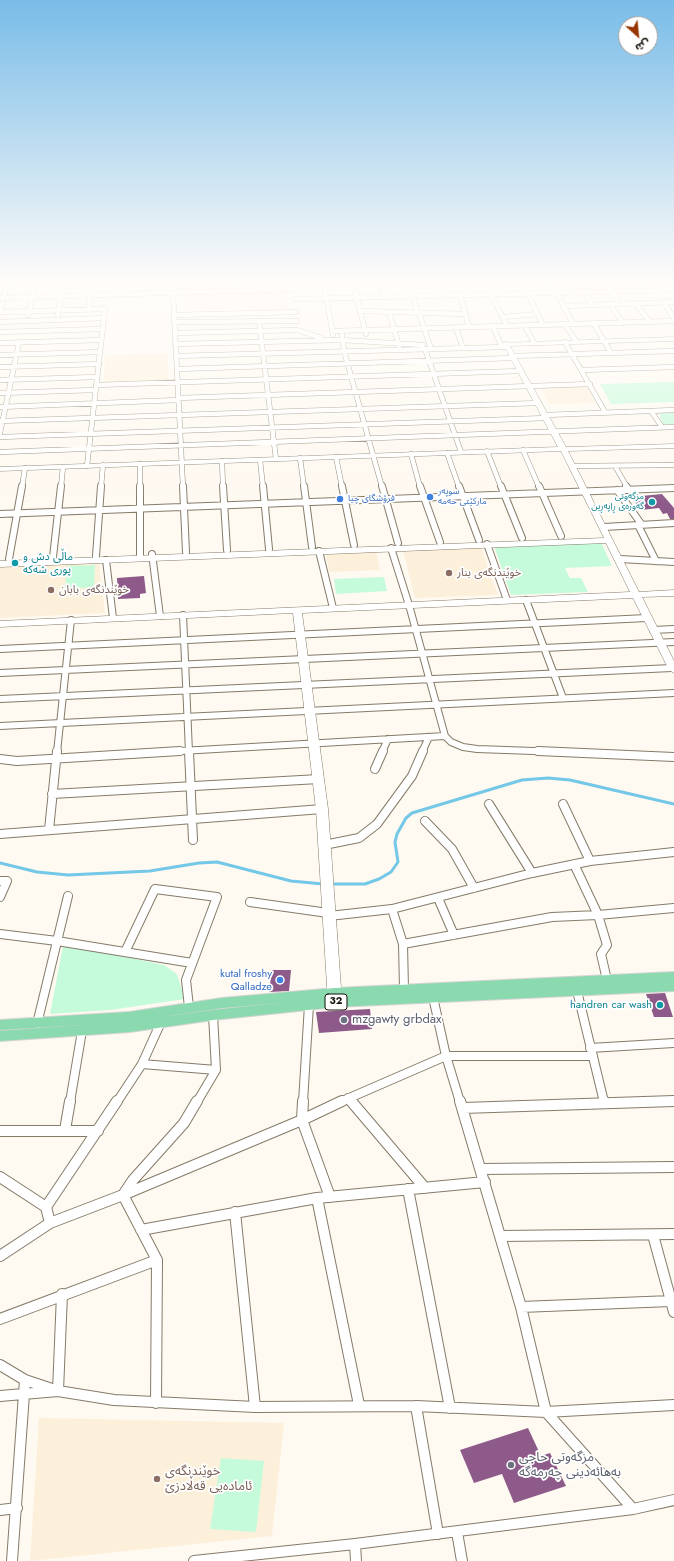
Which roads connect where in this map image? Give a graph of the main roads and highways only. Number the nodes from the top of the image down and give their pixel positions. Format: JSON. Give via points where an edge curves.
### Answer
{"nodes":[{"id":1,"x":674,"y":977,"type":"edge"},
{"id":2,"x":674,"y":986,"type":"edge"},
{"id":3,"x":335,"y":998,"type":"junction"},
{"id":4,"x":0,"y":1025,"type":"edge"},
{"id":5,"x":0,"y":1036,"type":"edge"}],
"edges":[{"from":1,"to":3,"type":"main road","number":"32","via":[[404,989]]},
{"from":2,"to":3,"type":"main road","number":"32","via":[[433,997]]},
{"from":3,"to":4,"type":"main road","number":"32","via":[[222,1003],[129,1017]]},
{"from":3,"to":5,"type":"main road","number":"32","via":[[310,1005],[82,1031]]}]}
